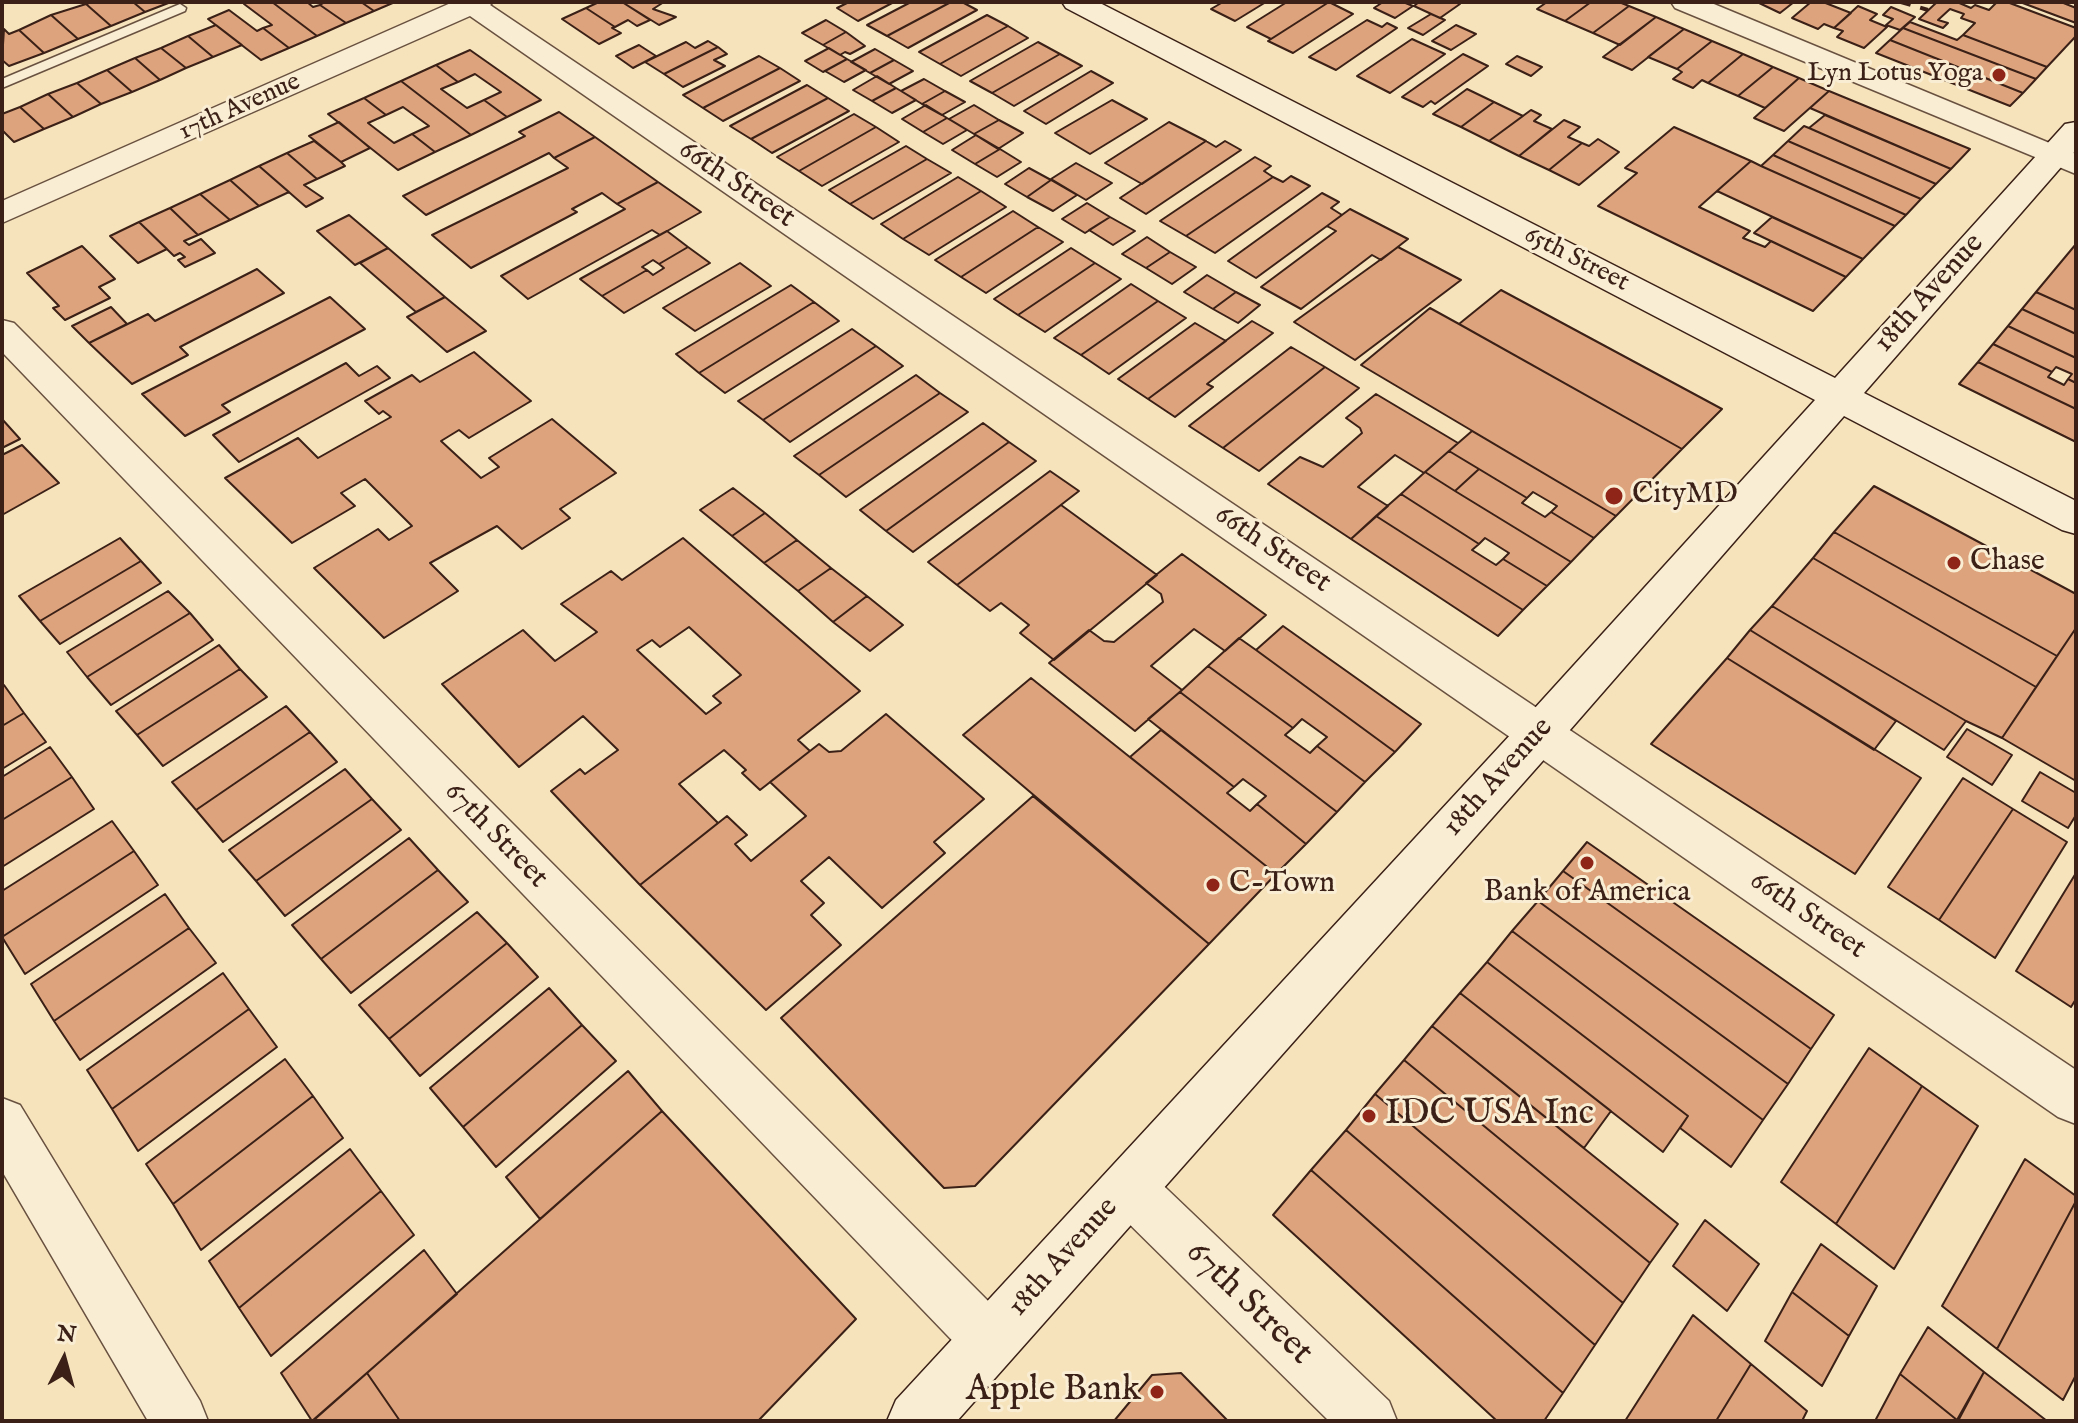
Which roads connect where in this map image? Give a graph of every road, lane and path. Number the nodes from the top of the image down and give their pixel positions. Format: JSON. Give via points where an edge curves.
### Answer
{"nodes":[{"id":1,"x":1076,"y":2,"type":"edge"},
{"id":2,"x":1685,"y":2,"type":"edge"},
{"id":3,"x":473,"y":3,"type":"edge"},
{"id":4,"x":180,"y":8,"type":"dead end"},
{"id":5,"x":2,"y":84,"type":"edge"},
{"id":6,"x":2069,"y":151,"type":"edge"},
{"id":7,"x":2,"y":213,"type":"edge"},
{"id":8,"x":2,"y":331,"type":"edge"},
{"id":9,"x":1839,"y":396,"type":"junction"},
{"id":10,"x":2076,"y":519,"type":"edge"},
{"id":11,"x":1540,"y":733,"type":"junction"},
{"id":12,"x":2076,"y":1099,"type":"edge"},
{"id":13,"x":2,"y":1123,"type":"edge"},
{"id":14,"x":1128,"y":1187,"type":"junction"},
{"id":15,"x":989,"y":1340,"type":"junction"},
{"id":16,"x":180,"y":1421,"type":"edge"},
{"id":17,"x":917,"y":1421,"type":"edge"},
{"id":18,"x":1369,"y":1421,"type":"edge"}],
"edges":[{"from":1,"to":9,"type":"street","name":"65th Street"},
{"from":2,"to":6,"type":"street"},
{"from":3,"to":7,"type":"street","name":"17th Avenue"},
{"from":3,"to":11,"type":"street","name":"66th Street"},
{"from":4,"to":5,"type":"lane"},
{"from":6,"to":9,"type":"street","name":"18th Avenue"},
{"from":8,"to":15,"type":"street","name":"67th Street"},
{"from":9,"to":10,"type":"street","name":"65th Street"},
{"from":9,"to":11,"type":"street","name":"18th Avenue"},
{"from":11,"to":12,"type":"street","name":"66th Street"},
{"from":11,"to":14,"type":"street","name":"18th Avenue"},
{"from":13,"to":16,"type":"street"},
{"from":14,"to":15,"type":"street","name":"18th Avenue"},
{"from":14,"to":18,"type":"street","name":"67th Street"},
{"from":15,"to":17,"type":"street","name":"18th Avenue"}]}
